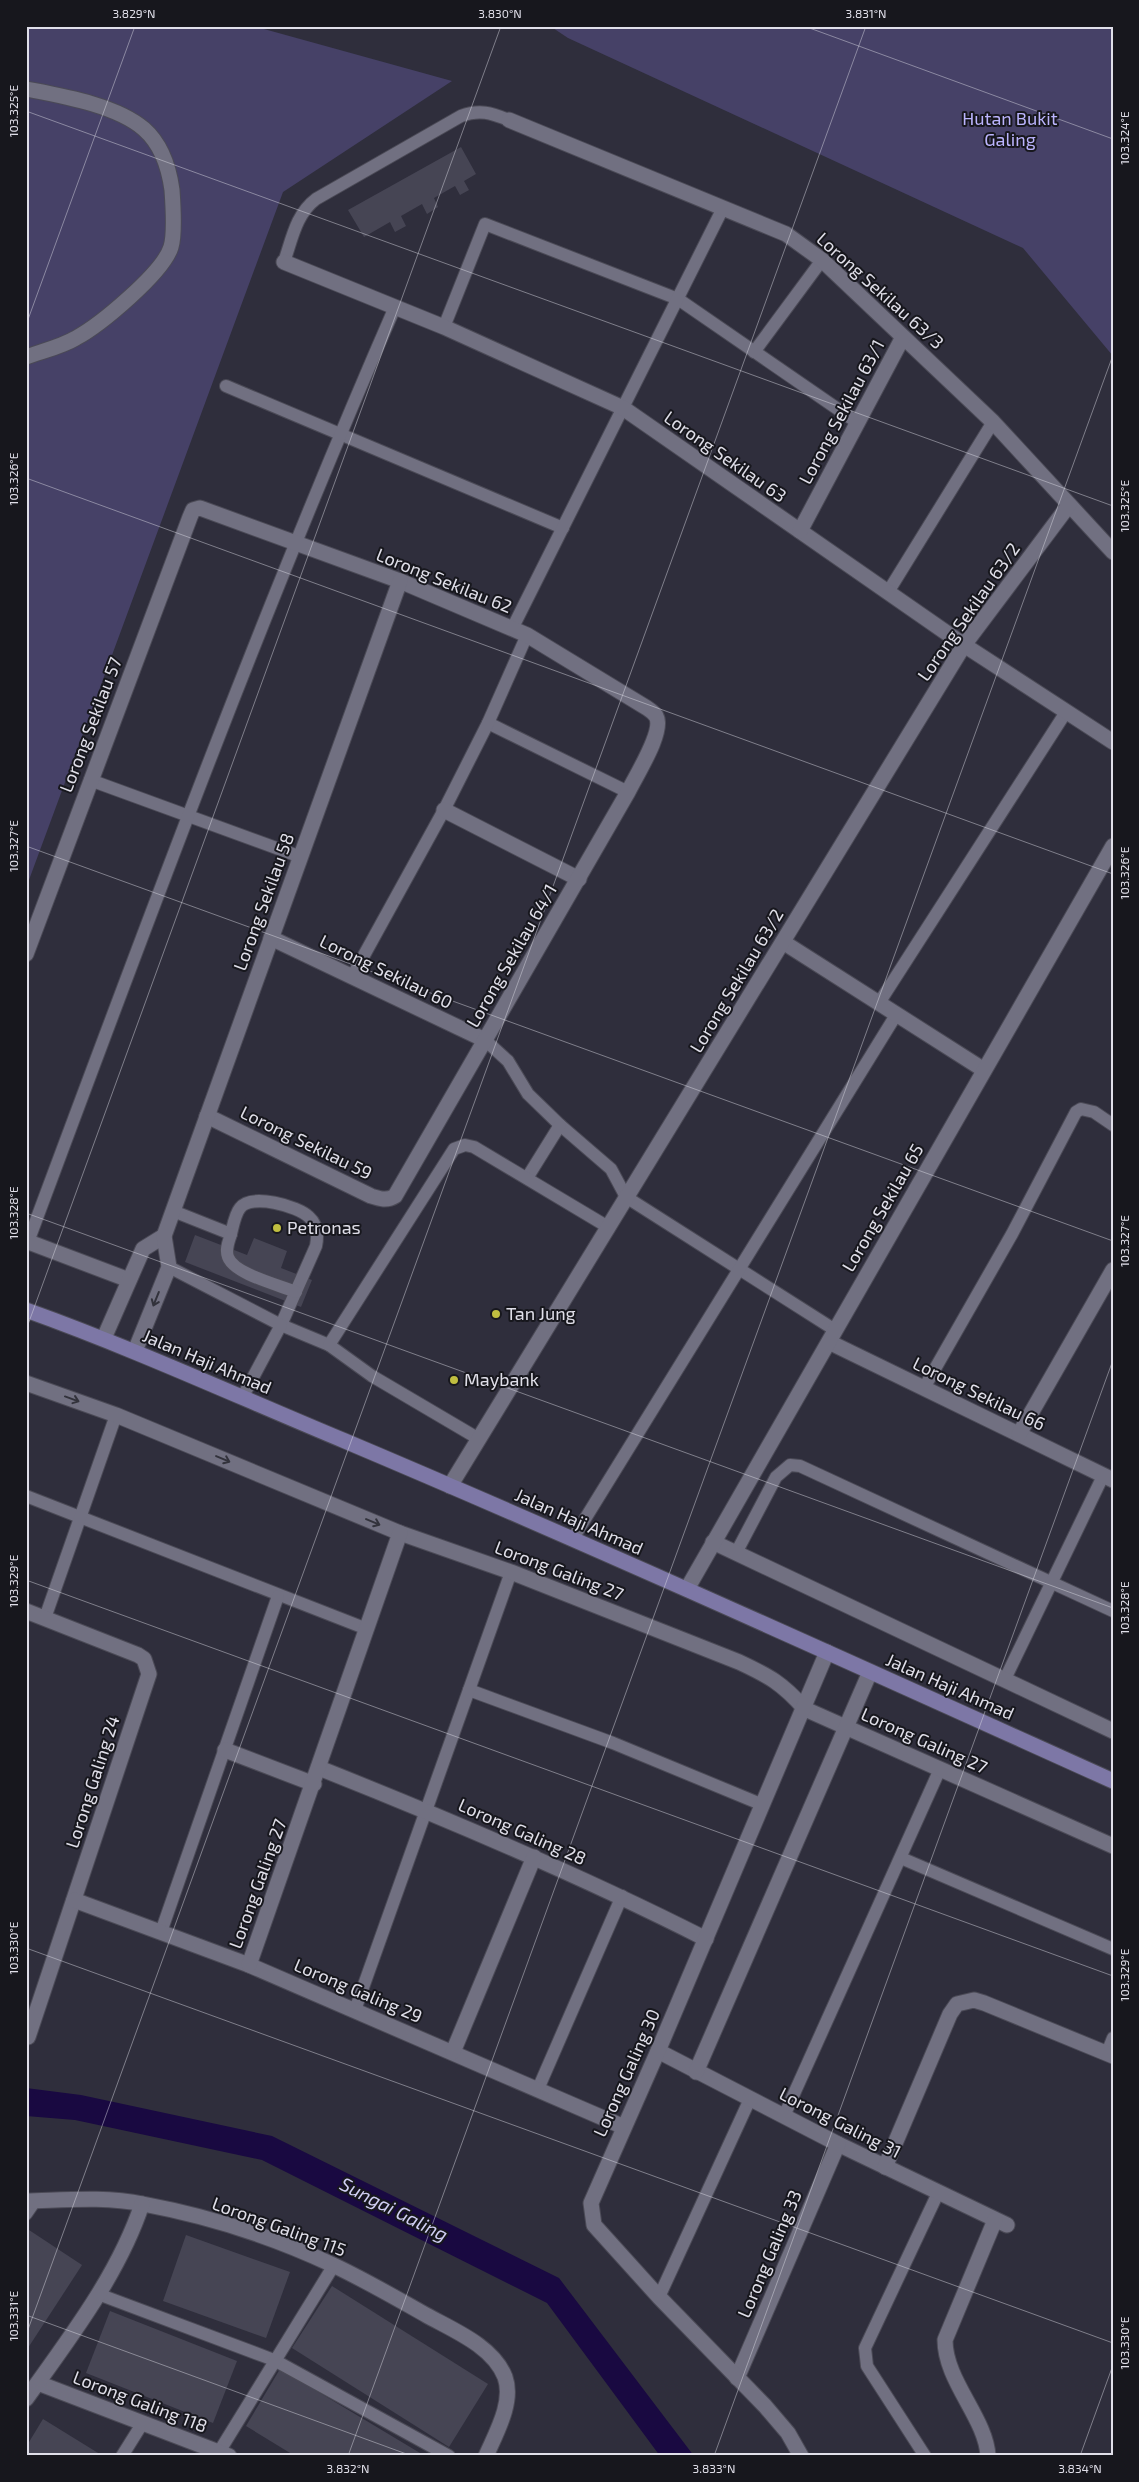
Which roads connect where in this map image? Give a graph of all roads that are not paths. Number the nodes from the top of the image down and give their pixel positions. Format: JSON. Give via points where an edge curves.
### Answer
{"nodes":[{"id":1,"x":26,"y":89,"type":"edge"},
{"id":2,"x":508,"y":120,"type":"joint"},
{"id":3,"x":723,"y":208,"type":"junction"},
{"id":4,"x":822,"y":260,"type":"junction"},
{"id":5,"x":284,"y":262,"type":"joint"},
{"id":6,"x":678,"y":299,"type":"junction"},
{"id":7,"x":396,"y":307,"type":"junction"},
{"id":8,"x":444,"y":327,"type":"junction"},
{"id":9,"x":904,"y":337,"type":"junction"},
{"id":10,"x":754,"y":352,"type":"junction"},
{"id":11,"x":26,"y":357,"type":"edge"},
{"id":12,"x":226,"y":386,"type":"dead end"},
{"id":13,"x":623,"y":408,"type":"junction"},
{"id":14,"x":993,"y":422,"type":"junction"},
{"id":15,"x":858,"y":423,"type":"junction"},
{"id":16,"x":340,"y":433,"type":"junction"},
{"id":17,"x":1069,"y":505,"type":"junction"},
{"id":18,"x":194,"y":510,"type":"joint"},
{"id":19,"x":563,"y":528,"type":"junction"},
{"id":20,"x":800,"y":531,"type":"junction"},
{"id":21,"x":295,"y":541,"type":"junction"},
{"id":22,"x":1113,"y":552,"type":"edge"},
{"id":23,"x":400,"y":581,"type":"junction"},
{"id":24,"x":888,"y":592,"type":"junction"},
{"id":25,"x":512,"y":629,"type":"junction"},
{"id":26,"x":527,"y":635,"type":"junction"},
{"id":27,"x":964,"y":645,"type":"junction"},
{"id":28,"x":1066,"y":712,"type":"junction"},
{"id":29,"x":488,"y":724,"type":"junction"},
{"id":30,"x":657,"y":727,"type":"joint"},
{"id":31,"x":1113,"y":742,"type":"edge"},
{"id":32,"x":90,"y":780,"type":"junction"},
{"id":33,"x":628,"y":792,"type":"junction"},
{"id":34,"x":444,"y":810,"type":"junction"},
{"id":35,"x":187,"y":816,"type":"junction"},
{"id":36,"x":1112,"y":850,"type":"edge"},
{"id":37,"x":301,"y":857,"type":"junction"},
{"id":38,"x":579,"y":879,"type":"junction"},
{"id":39,"x":271,"y":938,"type":"junction"},
{"id":40,"x":783,"y":942,"type":"junction"},
{"id":41,"x":26,"y":954,"type":"edge"},
{"id":42,"x":352,"y":977,"type":"junction"},
{"id":43,"x":879,"y":1003,"type":"junction"},
{"id":44,"x":896,"y":1014,"type":"junction"},
{"id":45,"x":485,"y":1040,"type":"junction"},
{"id":46,"x":984,"y":1070,"type":"junction"},
{"id":47,"x":207,"y":1116,"type":"junction"},
{"id":48,"x":1113,"y":1125,"type":"edge"},
{"id":49,"x":560,"y":1126,"type":"junction"},
{"id":50,"x":527,"y":1178,"type":"junction"},
{"id":51,"x":626,"y":1197,"type":"junction"},
{"id":52,"x":390,"y":1199,"type":"joint"},
{"id":53,"x":173,"y":1211,"type":"junction"},
{"id":54,"x":608,"y":1227,"type":"junction"},
{"id":55,"x":230,"y":1234,"type":"junction"},
{"id":56,"x":164,"y":1236,"type":"junction"},
{"id":57,"x":27,"y":1242,"type":"edge"},
{"id":58,"x":168,"y":1267,"type":"junction"},
{"id":59,"x":740,"y":1270,"type":"junction"},
{"id":60,"x":1113,"y":1270,"type":"edge"},
{"id":61,"x":129,"y":1280,"type":"junction"},
{"id":62,"x":296,"y":1292,"type":"junction"},
{"id":63,"x":26,"y":1310,"type":"edge"},
{"id":64,"x":281,"y":1325,"type":"junction"},
{"id":65,"x":832,"y":1336,"type":"junction"},
{"id":66,"x":104,"y":1338,"type":"junction"},
{"id":67,"x":330,"y":1345,"type":"junction"},
{"id":68,"x":135,"y":1351,"type":"junction"},
{"id":69,"x":26,"y":1383,"type":"edge"},
{"id":70,"x":924,"y":1388,"type":"junction"},
{"id":71,"x":242,"y":1398,"type":"junction"},
{"id":72,"x":116,"y":1415,"type":"junction"},
{"id":73,"x":1019,"y":1434,"type":"junction"},
{"id":74,"x":479,"y":1439,"type":"junction"},
{"id":75,"x":1108,"y":1478,"type":"edge"},
{"id":76,"x":450,"y":1486,"type":"junction"},
{"id":77,"x":26,"y":1496,"type":"edge"},
{"id":78,"x":82,"y":1517,"type":"junction"},
{"id":79,"x":400,"y":1533,"type":"junction"},
{"id":80,"x":572,"y":1540,"type":"junction"},
{"id":81,"x":713,"y":1542,"type":"junction"},
{"id":82,"x":736,"y":1553,"type":"junction"},
{"id":83,"x":511,"y":1572,"type":"junction"},
{"id":84,"x":1052,"y":1581,"type":"junction"},
{"id":85,"x":686,"y":1589,"type":"junction"},
{"id":86,"x":278,"y":1596,"type":"junction"},
{"id":87,"x":26,"y":1611,"type":"edge"},
{"id":88,"x":1113,"y":1611,"type":"edge"},
{"id":89,"x":45,"y":1618,"type":"junction"},
{"id":90,"x":367,"y":1630,"type":"junction"},
{"id":91,"x":827,"y":1652,"type":"junction"},
{"id":92,"x":870,"y":1672,"type":"junction"},
{"id":93,"x":1005,"y":1679,"type":"junction"},
{"id":94,"x":469,"y":1690,"type":"junction"},
{"id":95,"x":805,"y":1709,"type":"junction"},
{"id":96,"x":846,"y":1726,"type":"junction"},
{"id":97,"x":1113,"y":1730,"type":"edge"},
{"id":98,"x":225,"y":1750,"type":"junction"},
{"id":99,"x":319,"y":1768,"type":"junction"},
{"id":100,"x":940,"y":1770,"type":"junction"},
{"id":101,"x":1113,"y":1781,"type":"edge"},
{"id":102,"x":314,"y":1784,"type":"junction"},
{"id":103,"x":764,"y":1805,"type":"junction"},
{"id":104,"x":426,"y":1810,"type":"junction"},
{"id":105,"x":1113,"y":1846,"type":"edge"},
{"id":106,"x":534,"y":1857,"type":"junction"},
{"id":107,"x":901,"y":1858,"type":"junction"},
{"id":108,"x":622,"y":1896,"type":"junction"},
{"id":109,"x":74,"y":1900,"type":"junction"},
{"id":110,"x":161,"y":1932,"type":"junction"},
{"id":111,"x":706,"y":1939,"type":"junction"},
{"id":112,"x":1113,"y":1949,"type":"edge"},
{"id":113,"x":249,"y":1965,"type":"junction"},
{"id":114,"x":356,"y":2010,"type":"junction"},
{"id":115,"x":28,"y":2037,"type":"dead end"},
{"id":116,"x":1113,"y":2038,"type":"edge"},
{"id":117,"x":453,"y":2052,"type":"junction"},
{"id":118,"x":658,"y":2052,"type":"junction"},
{"id":119,"x":1110,"y":2054,"type":"edge"},
{"id":120,"x":696,"y":2072,"type":"junction"},
{"id":121,"x":538,"y":2089,"type":"junction"},
{"id":122,"x":750,"y":2099,"type":"junction"},
{"id":123,"x":784,"y":2116,"type":"junction"},
{"id":124,"x":624,"y":2127,"type":"junction"},
{"id":125,"x":838,"y":2144,"type":"junction"},
{"id":126,"x":885,"y":2167,"type":"junction"},
{"id":127,"x":938,"y":2193,"type":"junction"},
{"id":128,"x":31,"y":2201,"type":"edge"},
{"id":129,"x":142,"y":2204,"type":"junction"},
{"id":130,"x":26,"y":2214,"type":"edge"},
{"id":131,"x":334,"y":2265,"type":"junction"},
{"id":132,"x":98,"y":2294,"type":"junction"},
{"id":133,"x":659,"y":2297,"type":"junction"},
{"id":134,"x":274,"y":2360,"type":"junction"},
{"id":135,"x":737,"y":2378,"type":"junction"},
{"id":136,"x":38,"y":2383,"type":"junction"},
{"id":137,"x":26,"y":2398,"type":"edge"},
{"id":138,"x":142,"y":2424,"type":"junction"},
{"id":139,"x":221,"y":2454,"type":"edge"},
{"id":140,"x":122,"y":2456,"type":"edge"},
{"id":141,"x":449,"y":2456,"type":"edge"},
{"id":142,"x":486,"y":2456,"type":"edge"},
{"id":143,"x":801,"y":2456,"type":"edge"},
{"id":144,"x":925,"y":2456,"type":"edge"},
{"id":145,"x":988,"y":2456,"type":"edge"}],
"edges":[{"from":1,"to":11,"type":"street","via":[[70,98],[132,120],[145,130],[162,155],[170,176],[173,198],[171,247],[159,266],[92,328],[75,339]]},
{"from":2,"to":3,"type":"street","name":"Lorong Sekilau 63/3"},
{"from":2,"to":5,"type":"lane","via":[[487,111],[461,116],[316,199],[300,215]]},
{"from":3,"to":4,"type":"street","name":"Lorong Sekilau 63/3","via":[[786,234]]},
{"from":3,"to":6,"type":"lane"},
{"from":4,"to":9,"type":"street","name":"Lorong Sekilau 63/3"},
{"from":4,"to":10,"type":"lane"},
{"from":5,"to":7,"type":"street","name":"Lorong Sekilau 63"},
{"from":6,"to":8,"type":"lane","via":[[485,224]]},
{"from":6,"to":10,"type":"lane"},
{"from":6,"to":13,"type":"lane"},
{"from":7,"to":8,"type":"street","name":"Lorong Sekilau 63"},
{"from":7,"to":16,"type":"lane"},
{"from":8,"to":13,"type":"street","name":"Lorong Sekilau 63"},
{"from":9,"to":14,"type":"street","name":"Lorong Sekilau 63/3"},
{"from":9,"to":15,"type":"street","name":"Lorong Sekilau 63/1"},
{"from":10,"to":15,"type":"lane"},
{"from":12,"to":16,"type":"lane"},
{"from":13,"to":19,"type":"lane"},
{"from":13,"to":20,"type":"street","name":"Lorong Sekilau 63"},
{"from":14,"to":17,"type":"street","name":"Lorong Sekilau 63/3"},
{"from":14,"to":24,"type":"lane"},
{"from":15,"to":20,"type":"street","name":"Lorong Sekilau 63/1"},
{"from":16,"to":19,"type":"lane"},
{"from":16,"to":21,"type":"lane"},
{"from":17,"to":22,"type":"street","name":"Lorong Sekilau 63/3"},
{"from":17,"to":27,"type":"street","name":"Lorong Sekilau 63/2"},
{"from":18,"to":21,"type":"street","name":"Lorong Sekilau 62","via":[[209,510]]},
{"from":18,"to":32,"type":"street","name":"Lorong Sekilau 57"},
{"from":19,"to":25,"type":"lane"},
{"from":20,"to":24,"type":"street","name":"Lorong Sekilau 63"},
{"from":21,"to":23,"type":"street","name":"Lorong Sekilau 62"},
{"from":21,"to":35,"type":"lane"},
{"from":23,"to":25,"type":"street","name":"Lorong Sekilau 62"},
{"from":23,"to":37,"type":"street","name":"Lorong Sekilau 58"},
{"from":24,"to":27,"type":"street","name":"Lorong Sekilau 63"},
{"from":25,"to":26,"type":"street","name":"Lorong Sekilau 62"},
{"from":26,"to":29,"type":"lane"},
{"from":26,"to":30,"type":"street","name":"Lorong Sekilau 62","via":[[647,708],[656,717]]},
{"from":27,"to":28,"type":"street","name":"Lorong Sekilau 63"},
{"from":27,"to":40,"type":"street","name":"Lorong Sekilau 63/2"},
{"from":28,"to":31,"type":"street","name":"Lorong Sekilau 63"},
{"from":28,"to":43,"type":"lane"},
{"from":29,"to":33,"type":"lane"},
{"from":29,"to":34,"type":"lane"},
{"from":30,"to":33,"type":"street","name":"Lorong Sekilau 64/1","via":[[654,740]]},
{"from":32,"to":35,"type":"lane"},
{"from":32,"to":41,"type":"street","name":"Lorong Sekilau 57"},
{"from":33,"to":38,"type":"street","name":"Lorong Sekilau 64/1"},
{"from":34,"to":38,"type":"street"},
{"from":34,"to":42,"type":"lane"},
{"from":35,"to":37,"type":"lane"},
{"from":35,"to":57,"type":"lane"},
{"from":36,"to":46,"type":"street","name":"Lorong Sekilau 65"},
{"from":37,"to":39,"type":"street","name":"Lorong Sekilau 58"},
{"from":38,"to":45,"type":"street","name":"Lorong Sekilau 64/1"},
{"from":39,"to":42,"type":"street","name":"Lorong Sekilau 60"},
{"from":39,"to":47,"type":"street","name":"Lorong Sekilau 58"},
{"from":40,"to":43,"type":"street"},
{"from":40,"to":51,"type":"street","name":"Lorong Sekilau 63/2"},
{"from":42,"to":45,"type":"street","name":"Lorong Sekilau 60"},
{"from":43,"to":44,"type":"street"},
{"from":44,"to":46,"type":"street"},
{"from":44,"to":59,"type":"lane"},
{"from":45,"to":49,"type":"lane","via":[[508,1061],[528,1094]]},
{"from":45,"to":52,"type":"street","name":"Lorong Sekilau 64/1","via":[[395,1196]]},
{"from":46,"to":65,"type":"street","name":"Lorong Sekilau 65"},
{"from":47,"to":52,"type":"street","name":"Lorong Sekilau 59","via":[[371,1196]]},
{"from":47,"to":53,"type":"street","name":"Lorong Sekilau 58"},
{"from":48,"to":70,"type":"lane","via":[[1087,1109],[1076,1112],[1012,1234]]},
{"from":49,"to":50,"type":"lane"},
{"from":49,"to":51,"type":"lane","via":[[611,1169]]},
{"from":50,"to":54,"type":"lane"},
{"from":50,"to":67,"type":"lane","via":[[474,1147],[465,1145],[454,1149]]},
{"from":51,"to":54,"type":"street","name":"Lorong Sekilau 63/2"},
{"from":51,"to":59,"type":"lane"},
{"from":53,"to":55,"type":"lane"},
{"from":53,"to":56,"type":"street","name":"Lorong Sekilau 58"},
{"from":54,"to":74,"type":"street","name":"Lorong Sekilau 63/2"},
{"from":55,"to":62,"type":"lane","via":[[226,1250],[236,1267]]},
{"from":55,"to":62,"type":"lane","via":[[240,1208],[248,1202],[262,1200],[309,1217],[318,1232],[316,1246]]},
{"from":56,"to":58,"type":"street","name":"Lorong Sekilau 58"},
{"from":56,"to":61,"type":"street","via":[[143,1249]]},
{"from":57,"to":61,"type":"street"},
{"from":58,"to":64,"type":"lane"},
{"from":58,"to":68,"type":"street","name":"Lorong Sekilau 58","one_way":true},
{"from":59,"to":65,"type":"lane"},
{"from":59,"to":80,"type":"lane"},
{"from":60,"to":73,"type":"street"},
{"from":61,"to":66,"type":"street"},
{"from":62,"to":64,"type":"lane"},
{"from":63,"to":66,"type":"street","name":"Jalan Haji Ahmad"},
{"from":64,"to":67,"type":"lane"},
{"from":64,"to":71,"type":"lane"},
{"from":65,"to":70,"type":"street","name":"Lorong Sekilau 66"},
{"from":65,"to":81,"type":"street","name":"Lorong Sekilau 65"},
{"from":66,"to":68,"type":"street","name":"Jalan Haji Ahmad"},
{"from":67,"to":74,"type":"lane","via":[[372,1376]]},
{"from":68,"to":71,"type":"street","name":"Jalan Haji Ahmad"},
{"from":69,"to":72,"type":"street","one_way":true},
{"from":70,"to":73,"type":"street","name":"Lorong Sekilau 66"},
{"from":71,"to":76,"type":"street","name":"Jalan Haji Ahmad"},
{"from":72,"to":78,"type":"lane"},
{"from":72,"to":79,"type":"street","one_way":true},
{"from":73,"to":75,"type":"street","name":"Lorong Sekilau 66"},
{"from":74,"to":76,"type":"street","name":"Lorong Sekilau 63/2"},
{"from":75,"to":84,"type":"lane"},
{"from":76,"to":80,"type":"street","name":"Jalan Haji Ahmad"},
{"from":77,"to":78,"type":"lane"},
{"from":78,"to":86,"type":"lane"},
{"from":78,"to":89,"type":"lane"},
{"from":79,"to":83,"type":"street","name":"Lorong Galing 27"},
{"from":79,"to":90,"type":"street","name":"Lorong Galing 27"},
{"from":80,"to":85,"type":"street","name":"Jalan Haji Ahmad"},
{"from":81,"to":82,"type":"street"},
{"from":81,"to":85,"type":"street","name":"Lorong Sekilau 65"},
{"from":82,"to":84,"type":"lane","via":[[776,1477],[790,1465],[800,1466]]},
{"from":82,"to":93,"type":"street"},
{"from":83,"to":94,"type":"lane"},
{"from":83,"to":95,"type":"street","name":"Lorong Galing 27","via":[[739,1662],[780,1683]]},
{"from":84,"to":88,"type":"lane"},
{"from":84,"to":93,"type":"lane"},
{"from":85,"to":91,"type":"street","name":"Jalan Haji Ahmad"},
{"from":86,"to":90,"type":"lane"},
{"from":86,"to":98,"type":"lane"},
{"from":87,"to":89,"type":"street","name":"Lorong Galing 24"},
{"from":89,"to":109,"type":"street","name":"Lorong Galing 24","via":[[144,1659],[149,1674]]},
{"from":90,"to":99,"type":"street","name":"Lorong Galing 27"},
{"from":91,"to":92,"type":"street","name":"Jalan Haji Ahmad"},
{"from":91,"to":95,"type":"street","name":"Lorong Galing 30"},
{"from":92,"to":96,"type":"street"},
{"from":92,"to":101,"type":"street","name":"Jalan Haji Ahmad"},
{"from":93,"to":97,"type":"street"},
{"from":94,"to":103,"type":"lane","via":[[613,1743]]},
{"from":94,"to":104,"type":"lane"},
{"from":95,"to":96,"type":"street","name":"Lorong Galing 27"},
{"from":95,"to":103,"type":"street","name":"Lorong Galing 30"},
{"from":96,"to":100,"type":"street","name":"Lorong Galing 27"},
{"from":96,"to":120,"type":"street"},
{"from":98,"to":102,"type":"street"},
{"from":98,"to":110,"type":"lane"},
{"from":99,"to":102,"type":"street","name":"Lorong Galing 27"},
{"from":99,"to":104,"type":"street","name":"Lorong Galing 28"},
{"from":100,"to":105,"type":"street","name":"Lorong Galing 27"},
{"from":100,"to":107,"type":"lane"},
{"from":102,"to":113,"type":"street","name":"Lorong Galing 27"},
{"from":103,"to":111,"type":"street","name":"Lorong Galing 30"},
{"from":104,"to":106,"type":"street","name":"Lorong Galing 28"},
{"from":104,"to":114,"type":"lane"},
{"from":106,"to":108,"type":"street","name":"Lorong Galing 28"},
{"from":106,"to":117,"type":"street"},
{"from":107,"to":112,"type":"lane"},
{"from":107,"to":123,"type":"lane"},
{"from":108,"to":111,"type":"street","name":"Lorong Galing 28"},
{"from":108,"to":121,"type":"lane"},
{"from":109,"to":110,"type":"street","name":"Lorong Galing 29"},
{"from":109,"to":115,"type":"street","name":"Lorong Galing 24"},
{"from":110,"to":113,"type":"street","name":"Lorong Galing 29"},
{"from":111,"to":118,"type":"street","name":"Lorong Galing 30"},
{"from":113,"to":114,"type":"street","name":"Lorong Galing 29"},
{"from":114,"to":117,"type":"street","name":"Lorong Galing 29"},
{"from":116,"to":119,"type":"lane"},
{"from":117,"to":121,"type":"street","name":"Lorong Galing 29"},
{"from":118,"to":120,"type":"street","name":"Lorong Galing 31"},
{"from":118,"to":124,"type":"street","name":"Lorong Galing 30"},
{"from":119,"to":126,"type":"street","via":[[984,2003],[974,2000],[957,2004]]},
{"from":120,"to":122,"type":"street","name":"Lorong Galing 31"},
{"from":121,"to":124,"type":"street","name":"Lorong Galing 29"},
{"from":122,"to":123,"type":"street","name":"Lorong Galing 31"},
{"from":122,"to":133,"type":"lane"},
{"from":123,"to":125,"type":"street","name":"Lorong Galing 31"},
{"from":124,"to":133,"type":"street","name":"Lorong Galing 30","via":[[597,2187],[591,2214],[594,2225]]},
{"from":125,"to":126,"type":"street","name":"Lorong Galing 31"},
{"from":125,"to":135,"type":"street","name":"Lorong Galing 33"},
{"from":126,"to":127,"type":"street","name":"Lorong Galing 31"},
{"from":127,"to":144,"type":"lane","via":[[865,2348],[864,2357]]},
{"from":127,"to":145,"type":"street","name":"Lorong Galing 31","via":[[1001,2222],[946,2340],[948,2360],[985,2440]]},
{"from":128,"to":129,"type":"street","name":"Lorong Galing 115","via":[[88,2199]]},
{"from":128,"to":130,"type":"lane"},
{"from":129,"to":131,"type":"street","name":"Lorong Galing 115","via":[[228,2226],[306,2252]]},
{"from":129,"to":132,"type":"street","via":[[133,2231]]},
{"from":131,"to":134,"type":"lane"},
{"from":131,"to":142,"type":"street","name":"Lorong Galing 115","via":[[469,2339],[495,2360],[508,2387],[506,2406]]},
{"from":132,"to":134,"type":"lane"},
{"from":132,"to":136,"type":"street"},
{"from":133,"to":135,"type":"street","name":"Lorong Galing 30"},
{"from":134,"to":139,"type":"lane"},
{"from":134,"to":141,"type":"lane"},
{"from":135,"to":143,"type":"street","name":"Lorong Galing 30","via":[[777,2419]]},
{"from":136,"to":137,"type":"street"},
{"from":136,"to":138,"type":"street","name":"Lorong Galing 118"},
{"from":138,"to":139,"type":"street","name":"Lorong Galing 118"},
{"from":138,"to":140,"type":"lane"}]}
